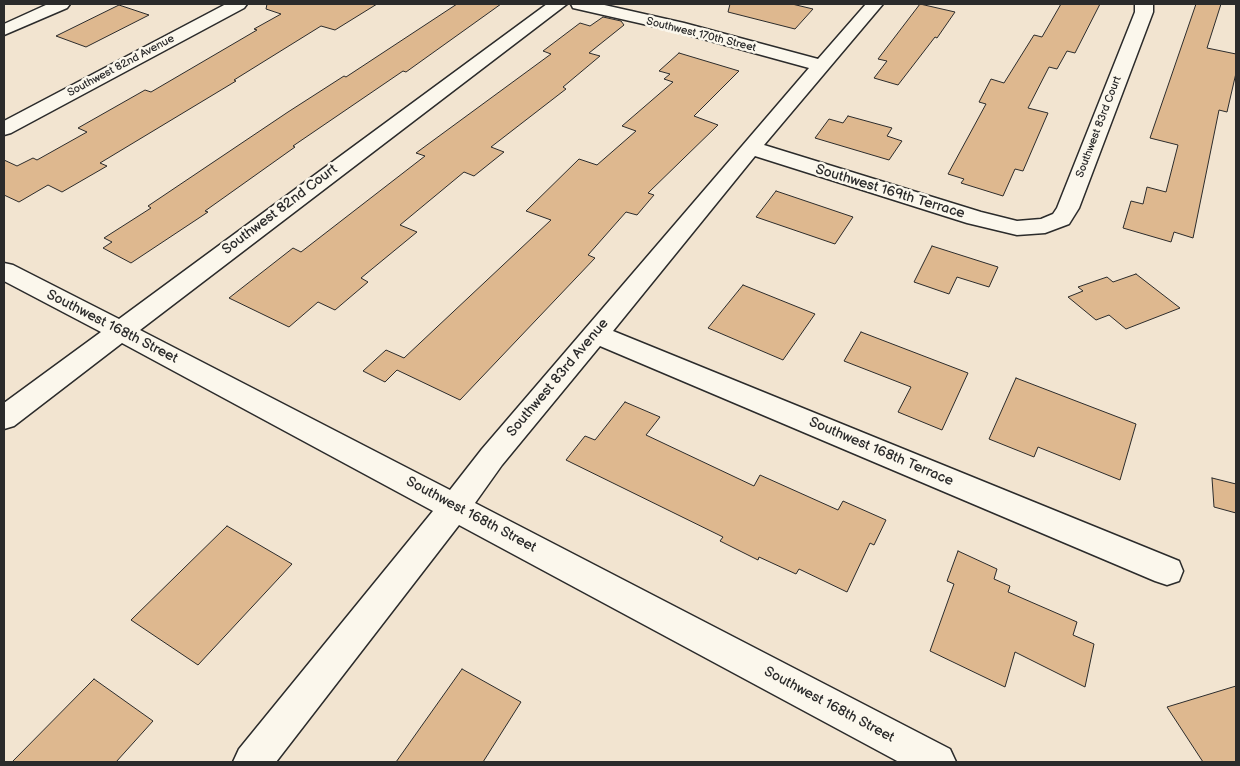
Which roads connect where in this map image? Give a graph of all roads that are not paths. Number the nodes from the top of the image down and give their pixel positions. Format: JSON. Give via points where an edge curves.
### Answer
{"nodes":[{"id":1,"x":61,"y":4,"type":"edge"},
{"id":2,"x":238,"y":4,"type":"edge"},
{"id":3,"x":558,"y":4,"type":"edge"},
{"id":4,"x":579,"y":4,"type":"edge"},
{"id":5,"x":876,"y":4,"type":"edge"},
{"id":6,"x":1144,"y":4,"type":"edge"},
{"id":7,"x":4,"y":30,"type":"edge"},
{"id":8,"x":822,"y":66,"type":"junction"},
{"id":9,"x":4,"y":129,"type":"edge"},
{"id":10,"x":750,"y":148,"type":"junction"},
{"id":11,"x":1030,"y":228,"type":"joint"},
{"id":12,"x":4,"y":271,"type":"edge"},
{"id":13,"x":120,"y":330,"type":"junction"},
{"id":14,"x":596,"y":334,"type":"junction"},
{"id":15,"x":4,"y":418,"type":"edge"},
{"id":16,"x":454,"y":506,"type":"junction"},
{"id":17,"x":1166,"y":571,"type":"dead end"},
{"id":18,"x":252,"y":762,"type":"edge"},
{"id":19,"x":937,"y":762,"type":"edge"}],
"edges":[{"from":1,"to":7,"type":"street"},
{"from":2,"to":9,"type":"street","name":"Southwest 82nd Avenue"},
{"from":3,"to":13,"type":"street","name":"Southwest 82nd Court"},
{"from":4,"to":8,"type":"street","name":"Southwest 170th Street"},
{"from":5,"to":8,"type":"street","name":"Southwest 83rd Avenue"},
{"from":6,"to":11,"type":"street","name":"Southwest 83rd Court","via":[[1144,12],[1068,208],[1055,223]]},
{"from":8,"to":10,"type":"street","name":"Southwest 83rd Avenue"},
{"from":10,"to":11,"type":"street","name":"Southwest 169th Terrace","via":[[975,218]]},
{"from":10,"to":14,"type":"street","name":"Southwest 83rd Avenue"},
{"from":12,"to":13,"type":"street","name":"Southwest 168th Street"},
{"from":13,"to":15,"type":"street","name":"Southwest 82nd Court"},
{"from":13,"to":16,"type":"street","name":"Southwest 168th Street"},
{"from":14,"to":16,"type":"street","name":"Southwest 83rd Avenue"},
{"from":14,"to":17,"type":"street","name":"Southwest 168th Terrace"},
{"from":16,"to":18,"type":"street","name":"Southwest 83rd Avenue"},
{"from":16,"to":19,"type":"street","name":"Southwest 168th Street"}]}
